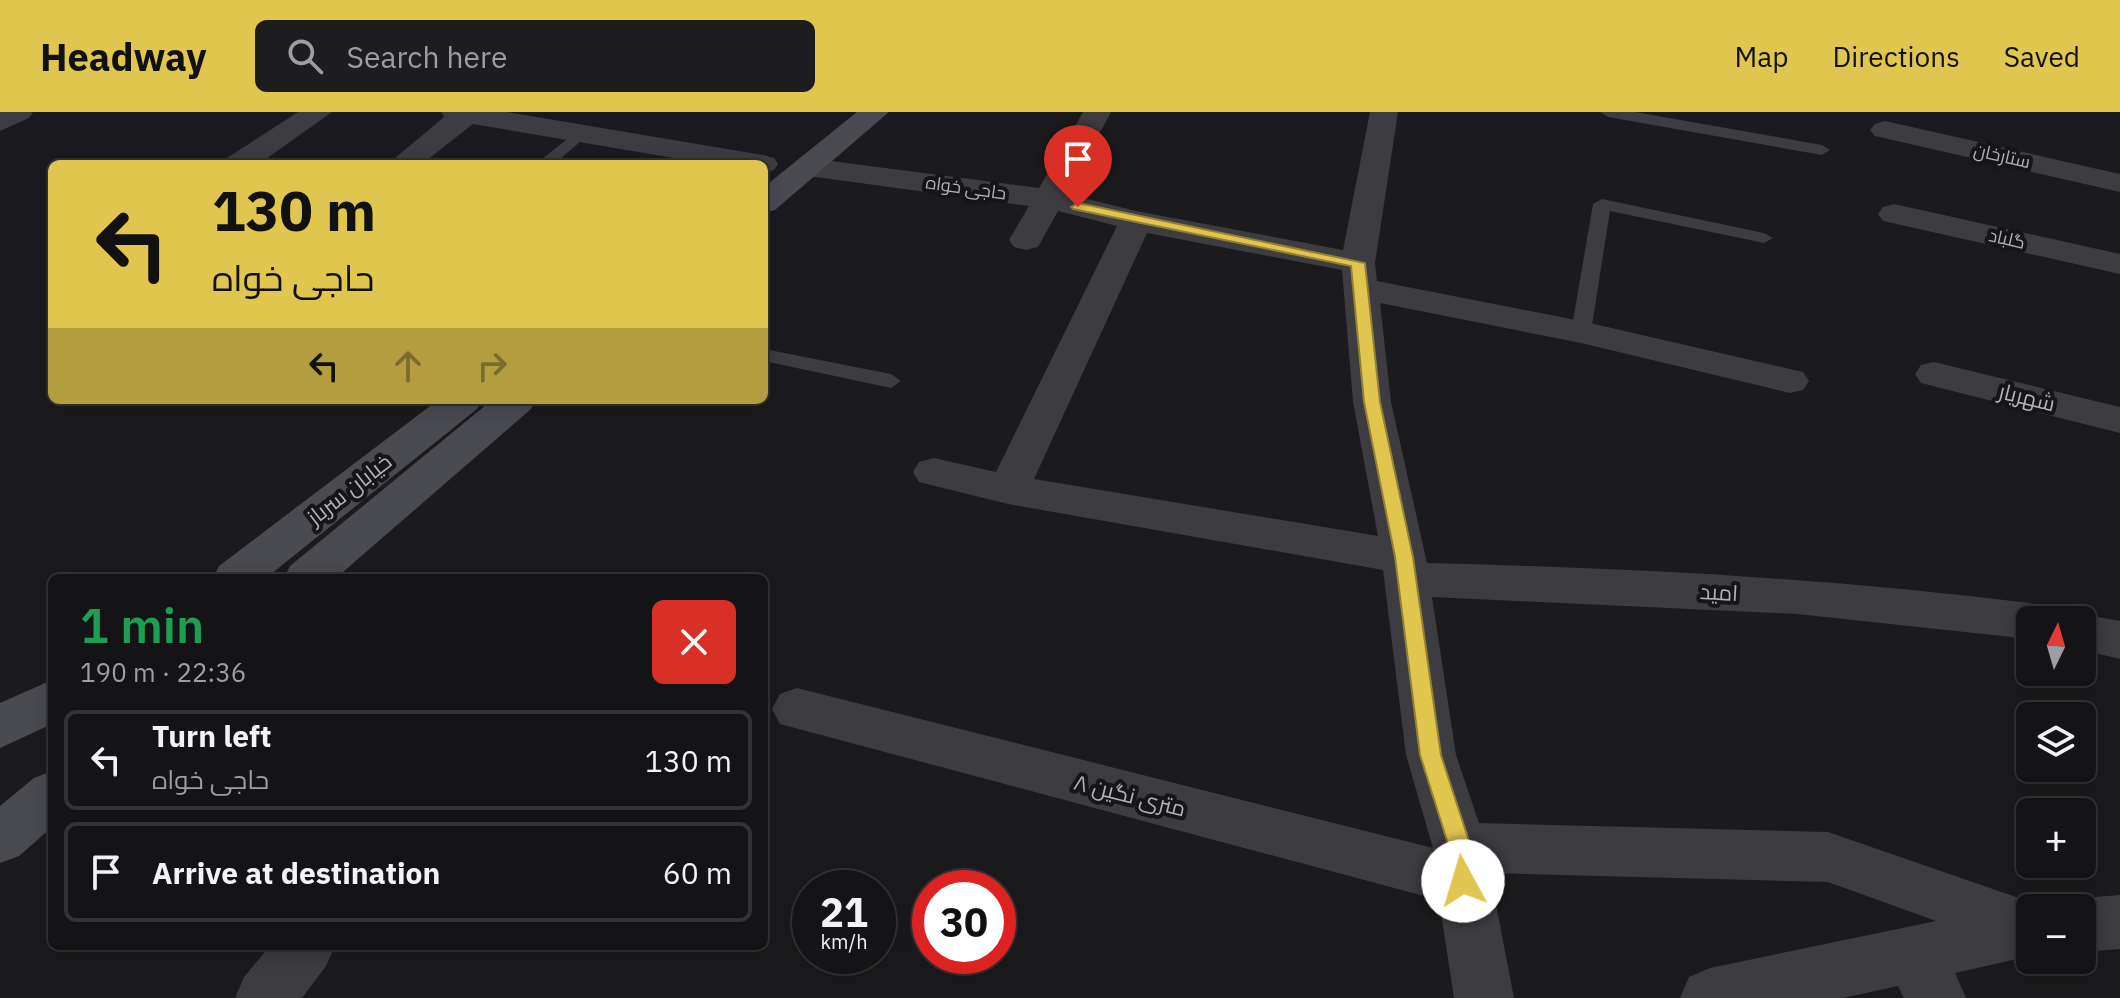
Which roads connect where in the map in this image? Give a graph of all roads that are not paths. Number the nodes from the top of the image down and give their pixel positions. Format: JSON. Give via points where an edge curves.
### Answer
{"nodes":[{"id":1,"x":19,"y":112,"type":"edge"},
{"id":2,"x":318,"y":112,"type":"edge"},
{"id":3,"x":875,"y":112,"type":"edge"},
{"id":4,"x":1097,"y":112,"type":"edge"},
{"id":5,"x":1384,"y":112,"type":"edge"},
{"id":6,"x":1608,"y":112,"type":"edge"},
{"id":7,"x":473,"y":114,"type":"edge"},
{"id":8,"x":0,"y":122,"type":"edge"},
{"id":9,"x":1885,"y":130,"type":"dead end"},
{"id":10,"x":581,"y":133,"type":"junction"},
{"id":11,"x":1822,"y":150,"type":"dead end"},
{"id":12,"x":244,"y":160,"type":"edge"},
{"id":13,"x":409,"y":160,"type":"edge"},
{"id":14,"x":549,"y":160,"type":"edge"},
{"id":15,"x":780,"y":160,"type":"edge"},
{"id":16,"x":2120,"y":183,"type":"edge"},
{"id":17,"x":768,"y":192,"type":"edge"},
{"id":18,"x":1049,"y":199,"type":"junction"},
{"id":19,"x":1894,"y":214,"type":"dead end"},
{"id":20,"x":1136,"y":221,"type":"junction"},
{"id":21,"x":1764,"y":238,"type":"dead end"},
{"id":22,"x":1026,"y":240,"type":"dead end"},
{"id":23,"x":2120,"y":264,"type":"edge"},
{"id":24,"x":1360,"y":276,"type":"junction"},
{"id":25,"x":1581,"y":332,"type":"junction"},
{"id":26,"x":768,"y":356,"type":"edge"},
{"id":27,"x":1934,"y":374,"type":"dead end"},
{"id":28,"x":891,"y":381,"type":"dead end"},
{"id":29,"x":1790,"y":381,"type":"dead end"},
{"id":30,"x":458,"y":404,"type":"edge"},
{"id":31,"x":503,"y":404,"type":"edge"},
{"id":32,"x":2120,"y":420,"type":"edge"},
{"id":33,"x":934,"y":472,"type":"dead end"},
{"id":34,"x":1008,"y":489,"type":"junction"},
{"id":35,"x":1405,"y":568,"type":"junction"},
{"id":36,"x":240,"y":574,"type":"edge"},
{"id":37,"x":311,"y":574,"type":"edge"},
{"id":38,"x":2016,"y":619,"type":"edge"},
{"id":39,"x":2096,"y":635,"type":"edge"},
{"id":40,"x":2120,"y":640,"type":"edge"},
{"id":41,"x":48,"y":702,"type":"edge"},
{"id":42,"x":797,"y":709,"type":"dead end"},
{"id":43,"x":0,"y":727,"type":"edge"},
{"id":44,"x":48,"y":797,"type":"edge"},
{"id":45,"x":0,"y":839,"type":"edge"},
{"id":46,"x":1461,"y":864,"type":"junction"},
{"id":47,"x":2120,"y":922,"type":"edge"},
{"id":48,"x":2016,"y":923,"type":"edge"},
{"id":49,"x":2096,"y":924,"type":"edge"},
{"id":50,"x":2016,"y":934,"type":"edge"},
{"id":51,"x":303,"y":950,"type":"edge"},
{"id":52,"x":1923,"y":975,"type":"edge"},
{"id":53,"x":265,"y":998,"type":"edge"},
{"id":54,"x":1484,"y":998,"type":"edge"},
{"id":55,"x":1710,"y":998,"type":"edge"}],
"edges":[{"from":1,"to":8,"type":"street"},
{"from":2,"to":12,"type":"street"},
{"from":3,"to":15,"type":"main road"},
{"from":4,"to":18,"type":"street"},
{"from":5,"to":24,"type":"street"},
{"from":6,"to":11,"type":"lane"},
{"from":7,"to":10,"type":"street","name":"حاجی خواه"},
{"from":7,"to":13,"type":"street"},
{"from":9,"to":16,"type":"street","name":"ستارخان"},
{"from":10,"to":14,"type":"lane"},
{"from":10,"to":15,"type":"street","name":"حاجی خواه"},
{"from":15,"to":17,"type":"main road"},
{"from":15,"to":18,"type":"street","name":"حاجی خواه"},
{"from":18,"to":20,"type":"street","name":"حاجی خواه"},
{"from":18,"to":22,"type":"street"},
{"from":19,"to":23,"type":"street","name":"گلباد"},
{"from":20,"to":24,"type":"street","name":"حاجی خواه"},
{"from":20,"to":34,"type":"street"},
{"from":21,"to":25,"type":"lane","via":[[1602,204]]},
{"from":24,"to":25,"type":"street","name":"حاجی خواه"},
{"from":24,"to":35,"type":"street","via":[[1372,402]]},
{"from":25,"to":29,"type":"street","name":"حاجی خواه"},
{"from":26,"to":28,"type":"lane"},
{"from":27,"to":32,"type":"street","name":"شهریار"},
{"from":30,"to":36,"type":"main road","name":"خیابان سرباز"},
{"from":31,"to":37,"type":"main road","name":"خیابان سرباز"},
{"from":33,"to":34,"type":"street","name":"امید"},
{"from":34,"to":35,"type":"street","name":"امید"},
{"from":35,"to":38,"type":"street","name":"امید","via":[[1924,606]]},
{"from":35,"to":46,"type":"street","via":[[1431,755]]},
{"from":39,"to":40,"type":"street"},
{"from":41,"to":43,"type":"main road"},
{"from":42,"to":46,"type":"street","name":"۸ متری نگین"},
{"from":44,"to":45,"type":"main road"},
{"from":46,"to":48,"type":"street","name":"۸ متری نگین","via":[[1828,857]]},
{"from":46,"to":54,"type":"street"},
{"from":47,"to":49,"type":"street"},
{"from":50,"to":52,"type":"street"},
{"from":51,"to":53,"type":"street"},
{"from":52,"to":55,"type":"street"}]}
